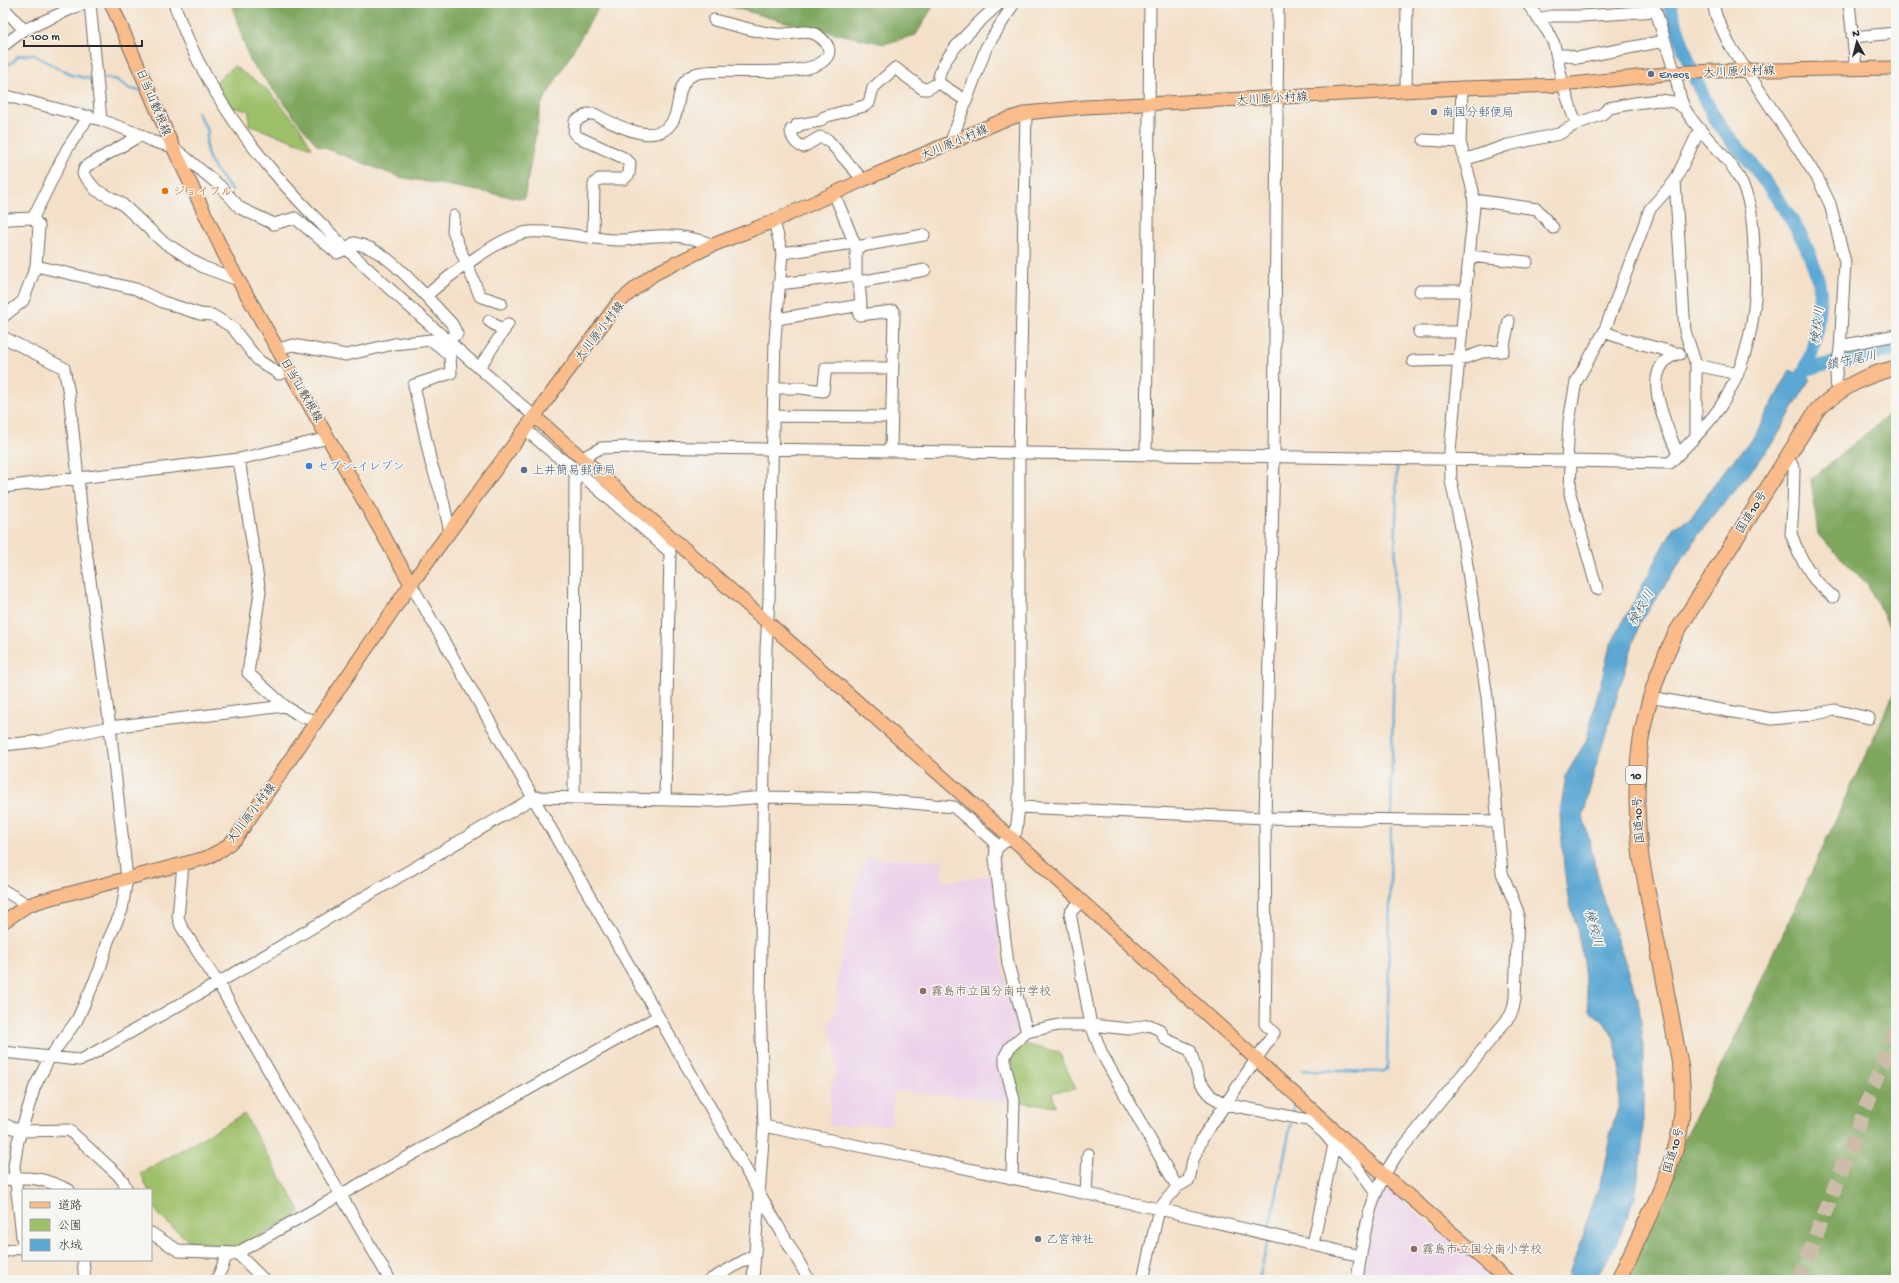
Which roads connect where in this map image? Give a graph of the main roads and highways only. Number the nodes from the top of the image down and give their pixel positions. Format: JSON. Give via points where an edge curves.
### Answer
{"nodes":[{"id":1,"x":111,"y":3,"type":"edge"},
{"id":2,"x":1896,"y":68,"type":"edge"},
{"id":3,"x":1896,"y":368,"type":"edge"},
{"id":4,"x":534,"y":416,"type":"junction"},
{"id":5,"x":411,"y":584,"type":"junction"},
{"id":6,"x":3,"y":922,"type":"edge"},
{"id":7,"x":1507,"y":1280,"type":"edge"},
{"id":8,"x":1619,"y":1280,"type":"edge"}],
"edges":[{"from":1,"to":5,"type":"main road","name":"日当山敷根線","via":[[173,147],[224,253]]},
{"from":2,"to":4,"type":"main road","name":"大川原小村線","via":[[1674,73],[1563,85],[1085,107],[1026,114],[999,122],[863,180],[774,221],[713,245],[654,274],[618,303]]},
{"from":3,"to":8,"type":"highway","name":"国道10号","number":"10","via":[[1864,378],[1837,392],[1817,410],[1676,633],[1650,697],[1637,766],[1637,826],[1640,858],[1680,1061],[1683,1091],[1678,1138],[1671,1161]]},
{"from":4,"to":5,"type":"main road"},
{"from":4,"to":7,"type":"main road","via":[[579,464],[768,622],[1384,1174]]},
{"from":5,"to":6,"type":"main road","name":"大川原小村線","via":[[236,838],[224,849],[206,858],[28,905]]}]}
